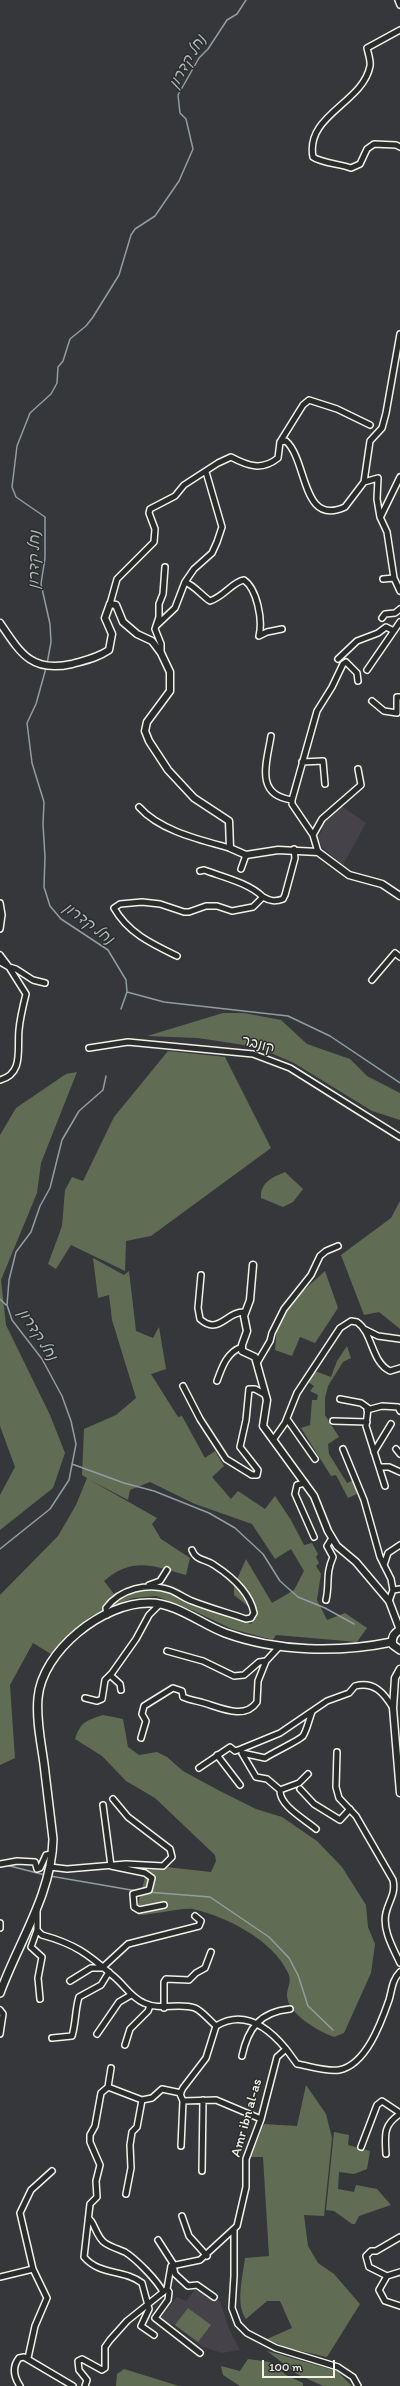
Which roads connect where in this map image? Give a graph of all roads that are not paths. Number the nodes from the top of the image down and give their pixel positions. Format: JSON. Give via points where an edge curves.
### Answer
{"nodes":[{"id":1,"x":398,"y":0,"type":"edge"},
{"id":2,"x":400,"y":5,"type":"edge"},
{"id":3,"x":400,"y":30,"type":"edge"},
{"id":4,"x":400,"y":147,"type":"edge"},
{"id":5,"x":400,"y":334,"type":"edge"},
{"id":6,"x":370,"y":425,"type":"dead end"},
{"id":7,"x":280,"y":442,"type":"junction"},
{"id":8,"x":206,"y":472,"type":"junction"},
{"id":9,"x":400,"y":477,"type":"edge"},
{"id":10,"x":364,"y":482,"type":"junction"},
{"id":11,"x":380,"y":517,"type":"junction"},
{"id":12,"x":165,"y":567,"type":"dead end"},
{"id":13,"x":394,"y":578,"type":"junction"},
{"id":14,"x":383,"y":579,"type":"dead end"},
{"id":15,"x":186,"y":582,"type":"junction"},
{"id":16,"x":400,"y":591,"type":"edge"},
{"id":17,"x":110,"y":604,"type":"junction"},
{"id":18,"x":400,"y":609,"type":"edge"},
{"id":19,"x":382,"y":618,"type":"dead end"},
{"id":20,"x":400,"y":622,"type":"edge"},
{"id":21,"x":0,"y":623,"type":"edge"},
{"id":22,"x":157,"y":624,"type":"junction"},
{"id":23,"x":282,"y":629,"type":"dead end"},
{"id":24,"x":394,"y":631,"type":"junction"},
{"id":25,"x":161,"y":653,"type":"junction"},
{"id":26,"x":338,"y":659,"type":"dead end"},
{"id":27,"x":367,"y":670,"type":"dead end"},
{"id":28,"x":358,"y":681,"type":"dead end"},
{"id":29,"x":400,"y":697,"type":"edge"},
{"id":30,"x":372,"y":701,"type":"dead end"},
{"id":31,"x":271,"y":736,"type":"dead end"},
{"id":32,"x":302,"y":762,"type":"junction"},
{"id":33,"x":358,"y":769,"type":"dead end"},
{"id":34,"x":325,"y":784,"type":"dead end"},
{"id":35,"x":292,"y":800,"type":"junction"},
{"id":36,"x":139,"y":807,"type":"dead end"},
{"id":37,"x":313,"y":835,"type":"junction"},
{"id":38,"x":230,"y":848,"type":"junction"},
{"id":39,"x":294,"y":850,"type":"junction"},
{"id":40,"x":318,"y":852,"type":"junction"},
{"id":41,"x":246,"y":855,"type":"junction"},
{"id":42,"x":241,"y":868,"type":"dead end"},
{"id":43,"x":200,"y":871,"type":"dead end"},
{"id":44,"x":400,"y":896,"type":"edge"},
{"id":45,"x":263,"y":897,"type":"junction"},
{"id":46,"x":0,"y":903,"type":"edge"},
{"id":47,"x":0,"y":929,"type":"edge"},
{"id":48,"x":0,"y":955,"type":"edge"},
{"id":49,"x":177,"y":956,"type":"dead end"},
{"id":50,"x":400,"y":957,"type":"edge"},
{"id":51,"x":0,"y":962,"type":"edge"},
{"id":52,"x":10,"y":968,"type":"junction"},
{"id":53,"x":372,"y":980,"type":"dead end"},
{"id":54,"x":45,"y":983,"type":"dead end"},
{"id":55,"x":89,"y":1048,"type":"dead end"},
{"id":56,"x":0,"y":1080,"type":"edge"},
{"id":57,"x":400,"y":1137,"type":"edge"},
{"id":58,"x":338,"y":1246,"type":"dead end"},
{"id":59,"x":253,"y":1265,"type":"dead end"},
{"id":60,"x":201,"y":1275,"type":"dead end"},
{"id":61,"x":245,"y":1312,"type":"junction"},
{"id":62,"x":364,"y":1328,"type":"junction"},
{"id":63,"x":400,"y":1338,"type":"edge"},
{"id":64,"x":242,"y":1347,"type":"junction"},
{"id":65,"x":257,"y":1363,"type":"junction"},
{"id":66,"x":400,"y":1368,"type":"edge"},
{"id":67,"x":217,"y":1381,"type":"dead end"},
{"id":68,"x":183,"y":1386,"type":"dead end"},
{"id":69,"x":264,"y":1394,"type":"junction"},
{"id":70,"x":340,"y":1399,"type":"dead end"},
{"id":71,"x":368,"y":1410,"type":"junction"},
{"id":72,"x":400,"y":1411,"type":"edge"},
{"id":73,"x":287,"y":1419,"type":"junction"},
{"id":74,"x":334,"y":1421,"type":"dead end"},
{"id":75,"x":366,"y":1422,"type":"junction"},
{"id":76,"x":392,"y":1424,"type":"dead end"},
{"id":77,"x":273,"y":1440,"type":"junction"},
{"id":78,"x":343,"y":1449,"type":"dead end"},
{"id":79,"x":396,"y":1449,"type":"dead end"},
{"id":80,"x":374,"y":1452,"type":"junction"},
{"id":81,"x":400,"y":1454,"type":"edge"},
{"id":82,"x":315,"y":1459,"type":"dead end"},
{"id":83,"x":381,"y":1467,"type":"junction"},
{"id":84,"x":398,"y":1469,"type":"edge"},
{"id":85,"x":305,"y":1483,"type":"junction"},
{"id":86,"x":385,"y":1486,"type":"dead end"},
{"id":87,"x":314,"y":1538,"type":"dead end"},
{"id":88,"x":332,"y":1538,"type":"junction"},
{"id":89,"x":400,"y":1545,"type":"edge"},
{"id":90,"x":192,"y":1550,"type":"dead end"},
{"id":91,"x":384,"y":1565,"type":"junction"},
{"id":92,"x":167,"y":1570,"type":"dead end"},
{"id":93,"x":143,"y":1586,"type":"junction"},
{"id":94,"x":400,"y":1589,"type":"edge"},
{"id":95,"x":394,"y":1590,"type":"junction"},
{"id":96,"x":326,"y":1600,"type":"dead end"},
{"id":97,"x":389,"y":1601,"type":"junction"},
{"id":98,"x":160,"y":1604,"type":"junction"},
{"id":99,"x":107,"y":1615,"type":"junction"},
{"id":100,"x":400,"y":1630,"type":"edge"},
{"id":101,"x":392,"y":1642,"type":"junction"},
{"id":102,"x":280,"y":1646,"type":"junction"},
{"id":103,"x":400,"y":1650,"type":"edge"},
{"id":104,"x":167,"y":1651,"type":"dead end"},
{"id":105,"x":266,"y":1660,"type":"junction"},
{"id":106,"x":400,"y":1669,"type":"edge"},
{"id":107,"x":110,"y":1675,"type":"junction"},
{"id":108,"x":121,"y":1690,"type":"dead end"},
{"id":109,"x":85,"y":1698,"type":"dead end"},
{"id":110,"x":393,"y":1708,"type":"junction"},
{"id":111,"x":312,"y":1711,"type":"junction"},
{"id":112,"x":141,"y":1738,"type":"dead end"},
{"id":113,"x":239,"y":1750,"type":"junction"},
{"id":114,"x":337,"y":1752,"type":"dead end"},
{"id":115,"x":243,"y":1755,"type":"junction"},
{"id":116,"x":217,"y":1756,"type":"junction"},
{"id":117,"x":199,"y":1768,"type":"dead end"},
{"id":118,"x":308,"y":1774,"type":"dead end"},
{"id":119,"x":240,"y":1785,"type":"dead end"},
{"id":120,"x":300,"y":1789,"type":"dead end"},
{"id":121,"x":280,"y":1790,"type":"junction"},
{"id":122,"x":400,"y":1793,"type":"edge"},
{"id":123,"x":113,"y":1798,"type":"dead end"},
{"id":124,"x":103,"y":1805,"type":"dead end"},
{"id":125,"x":350,"y":1809,"type":"junction"},
{"id":126,"x":316,"y":1829,"type":"dead end"},
{"id":127,"x":52,"y":1854,"type":"junction"},
{"id":128,"x":0,"y":1864,"type":"edge"},
{"id":129,"x":112,"y":1866,"type":"junction"},
{"id":130,"x":50,"y":1867,"type":"junction"},
{"id":131,"x":164,"y":1905,"type":"dead end"},
{"id":132,"x":37,"y":1906,"type":"junction"},
{"id":133,"x":195,"y":1916,"type":"dead end"},
{"id":134,"x":0,"y":1923,"type":"edge"},
{"id":135,"x":0,"y":1928,"type":"edge"},
{"id":136,"x":37,"y":1930,"type":"junction"},
{"id":137,"x":211,"y":1952,"type":"dead end"},
{"id":138,"x":400,"y":1962,"type":"edge"},
{"id":139,"x":102,"y":1968,"type":"junction"},
{"id":140,"x":108,"y":1972,"type":"junction"},
{"id":141,"x":400,"y":1972,"type":"edge"},
{"id":142,"x":70,"y":1981,"type":"dead end"},
{"id":143,"x":0,"y":1993,"type":"edge"},
{"id":144,"x":131,"y":1995,"type":"junction"},
{"id":145,"x":40,"y":1999,"type":"dead end"},
{"id":146,"x":150,"y":2006,"type":"junction"},
{"id":147,"x":164,"y":2008,"type":"junction"},
{"id":148,"x":290,"y":2009,"type":"dead end"},
{"id":149,"x":0,"y":2010,"type":"edge"},
{"id":150,"x":257,"y":2023,"type":"junction"},
{"id":151,"x":216,"y":2026,"type":"junction"},
{"id":152,"x":0,"y":2034,"type":"edge"},
{"id":153,"x":97,"y":2034,"type":"dead end"},
{"id":154,"x":52,"y":2038,"type":"dead end"},
{"id":155,"x":125,"y":2045,"type":"dead end"},
{"id":156,"x":286,"y":2050,"type":"junction"},
{"id":157,"x":242,"y":2056,"type":"dead end"},
{"id":158,"x":111,"y":2068,"type":"dead end"},
{"id":159,"x":108,"y":2087,"type":"junction"},
{"id":160,"x":181,"y":2093,"type":"junction"},
{"id":161,"x":142,"y":2100,"type":"junction"},
{"id":162,"x":203,"y":2100,"type":"junction"},
{"id":163,"x":183,"y":2101,"type":"junction"},
{"id":164,"x":400,"y":2113,"type":"edge"},
{"id":165,"x":261,"y":2119,"type":"junction"},
{"id":166,"x":181,"y":2146,"type":"dead end"},
{"id":167,"x":361,"y":2147,"type":"dead end"},
{"id":168,"x":386,"y":2154,"type":"dead end"},
{"id":169,"x":52,"y":2171,"type":"dead end"},
{"id":170,"x":202,"y":2171,"type":"dead end"},
{"id":171,"x":126,"y":2194,"type":"dead end"},
{"id":172,"x":182,"y":2216,"type":"dead end"},
{"id":173,"x":89,"y":2219,"type":"junction"},
{"id":174,"x":234,"y":2230,"type":"junction"},
{"id":175,"x":400,"y":2237,"type":"edge"},
{"id":176,"x":158,"y":2240,"type":"dead end"},
{"id":177,"x":206,"y":2256,"type":"junction"},
{"id":178,"x":173,"y":2265,"type":"junction"},
{"id":179,"x":33,"y":2269,"type":"junction"},
{"id":180,"x":400,"y":2272,"type":"edge"},
{"id":181,"x":387,"y":2276,"type":"junction"},
{"id":182,"x":0,"y":2277,"type":"edge"},
{"id":183,"x":165,"y":2290,"type":"junction"},
{"id":184,"x":214,"y":2297,"type":"dead end"},
{"id":185,"x":147,"y":2305,"type":"junction"},
{"id":186,"x":400,"y":2306,"type":"edge"},
{"id":187,"x":154,"y":2335,"type":"dead end"},
{"id":188,"x":200,"y":2353,"type":"dead end"},
{"id":189,"x":28,"y":2358,"type":"junction"},
{"id":190,"x":20,"y":2386,"type":"edge"},
{"id":191,"x":73,"y":2386,"type":"edge"},
{"id":192,"x":85,"y":2386,"type":"edge"},
{"id":193,"x":358,"y":2386,"type":"edge"}],
"edges":[{"from":1,"to":2,"type":"street"},
{"from":3,"to":4,"type":"street","via":[[367,48],[370,64],[366,76],[351,96],[318,127],[312,150],[318,161],[334,162],[351,168],[360,164],[367,149],[374,144]]},
{"from":5,"to":10,"type":"street","via":[[386,413],[382,428],[370,442]]},
{"from":6,"to":7,"type":"street","via":[[337,409],[309,400],[303,405]]},
{"from":7,"to":8,"type":"street","via":[[278,458],[270,464],[259,468],[231,458],[218,462]]},
{"from":7,"to":10,"type":"street","via":[[286,441],[290,445],[298,461],[310,500],[320,508],[345,508]]},
{"from":8,"to":15,"type":"street","via":[[222,527],[212,553],[194,569]]},
{"from":8,"to":17,"type":"street","via":[[184,485],[175,496],[150,509],[155,529],[154,542],[117,578]]},
{"from":9,"to":11,"type":"street"},
{"from":10,"to":11,"type":"street","via":[[378,478],[377,499]]},
{"from":11,"to":13,"type":"street","via":[[388,532]]},
{"from":12,"to":22,"type":"street"},
{"from":13,"to":14,"type":"street"},
{"from":13,"to":16,"type":"street"},
{"from":15,"to":22,"type":"street","via":[[175,608]]},
{"from":15,"to":23,"type":"street","via":[[210,601],[219,598],[238,581],[244,580],[251,585],[258,606],[259,636]]},
{"from":17,"to":21,"type":"street","via":[[105,618],[112,634],[109,650],[97,658],[54,667],[42,666],[19,652]]},
{"from":17,"to":25,"type":"street","via":[[116,605],[123,622],[137,634],[152,641]]},
{"from":18,"to":19,"type":"street","via":[[396,613],[385,614]]},
{"from":20,"to":24,"type":"street"},
{"from":22,"to":25,"type":"street","via":[[155,630],[161,644]]},
{"from":24,"to":26,"type":"street","via":[[386,627],[356,642]]},
{"from":24,"to":27,"type":"street"},
{"from":25,"to":38,"type":"street","via":[[170,672],[170,691],[147,722],[144,731],[155,754],[169,772],[194,798],[229,821]]},
{"from":28,"to":32,"type":"street","via":[[357,673],[346,662],[343,664],[317,711]]},
{"from":29,"to":30,"type":"street","via":[[397,697],[397,713],[384,711]]},
{"from":31,"to":35,"type":"street","via":[[265,770],[266,781],[274,793],[281,798]]},
{"from":32,"to":34,"type":"street","via":[[323,762]]},
{"from":32,"to":35,"type":"street"},
{"from":33,"to":37,"type":"street","via":[[361,785],[354,794],[322,819]]},
{"from":35,"to":37,"type":"street","via":[[292,804]]},
{"from":36,"to":38,"type":"street","via":[[184,836]]},
{"from":37,"to":40,"type":"street"},
{"from":38,"to":41,"type":"street"},
{"from":39,"to":40,"type":"street"},
{"from":39,"to":41,"type":"street"},
{"from":39,"to":45,"type":"street","via":[[295,858],[283,899],[272,901]]},
{"from":40,"to":44,"type":"street","via":[[349,875],[382,884]]},
{"from":41,"to":42,"type":"street"},
{"from":43,"to":45,"type":"street","via":[[204,870],[232,880]]},
{"from":45,"to":49,"type":"street","via":[[253,907],[232,911],[217,906],[206,906],[184,912],[160,904],[142,902],[120,904],[114,908],[122,921],[145,941]]},
{"from":46,"to":47,"type":"street"},
{"from":48,"to":52,"type":"street"},
{"from":50,"to":53,"type":"street","via":[[394,953]]},
{"from":51,"to":52,"type":"street"},
{"from":52,"to":54,"type":"street"},
{"from":52,"to":56,"type":"street","via":[[26,994],[19,1030],[16,1069],[8,1078]]},
{"from":55,"to":57,"type":"street","name":"קונבר","via":[[128,1042],[151,1043],[231,1050],[259,1056],[290,1068]]},
{"from":58,"to":65,"type":"street","via":[[320,1256],[311,1275],[284,1309]]},
{"from":59,"to":61,"type":"street","via":[[250,1300]]},
{"from":60,"to":61,"type":"street","via":[[198,1308],[200,1319],[216,1325]]},
{"from":61,"to":64,"type":"street","via":[[247,1331]]},
{"from":62,"to":63,"type":"street","via":[[378,1336]]},
{"from":62,"to":66,"type":"street","via":[[372,1349],[386,1369],[390,1371]]},
{"from":62,"to":73,"type":"street","via":[[351,1321],[340,1328],[297,1393]]},
{"from":64,"to":65,"type":"street","via":[[242,1351],[255,1357]]},
{"from":64,"to":67,"type":"street","via":[[236,1349],[224,1362]]},
{"from":65,"to":69,"type":"street"},
{"from":68,"to":69,"type":"street","via":[[200,1419],[226,1459],[252,1475],[257,1475],[258,1470],[240,1447],[249,1389]]},
{"from":69,"to":77,"type":"street","via":[[267,1400],[263,1426]]},
{"from":70,"to":71,"type":"street","via":[[361,1403]]},
{"from":71,"to":72,"type":"street","via":[[390,1406],[398,1407]]},
{"from":71,"to":75,"type":"street"},
{"from":73,"to":77,"type":"street"},
{"from":73,"to":82,"type":"street"},
{"from":74,"to":75,"type":"street"},
{"from":75,"to":80,"type":"street"},
{"from":76,"to":80,"type":"street"},
{"from":77,"to":85,"type":"street"},
{"from":78,"to":91,"type":"street","via":[[364,1500]]},
{"from":79,"to":81,"type":"street"},
{"from":80,"to":83,"type":"street"},
{"from":83,"to":84,"type":"street"},
{"from":83,"to":86,"type":"street"},
{"from":85,"to":87,"type":"street","via":[[297,1485],[295,1494]]},
{"from":85,"to":88,"type":"street","via":[[314,1496]]},
{"from":88,"to":96,"type":"street","via":[[327,1546],[333,1557],[326,1574],[329,1588]]},
{"from":88,"to":97,"type":"street"},
{"from":89,"to":91,"type":"street","via":[[388,1553]]},
{"from":90,"to":93,"type":"street","via":[[196,1557],[213,1564],[240,1587],[253,1608],[251,1618],[246,1619],[191,1601],[163,1588]]},
{"from":91,"to":95,"type":"street"},
{"from":92,"to":93,"type":"street","via":[[160,1581]]},
{"from":93,"to":99,"type":"street","via":[[128,1591],[108,1604]]},
{"from":94,"to":95,"type":"street"},
{"from":95,"to":97,"type":"street"},
{"from":97,"to":100,"type":"street"},
{"from":98,"to":99,"type":"main road","via":[[136,1604]]},
{"from":98,"to":102,"type":"main road","via":[[237,1637]]},
{"from":98,"to":107,"type":"street","via":[[157,1610],[149,1615],[136,1639]]},
{"from":99,"to":127,"type":"main road","via":[[68,1640],[52,1661],[38,1697],[38,1722],[52,1828]]},
{"from":100,"to":101,"type":"main road","via":[[393,1636]]},
{"from":101,"to":102,"type":"main road","via":[[357,1648]]},
{"from":101,"to":103,"type":"main road"},
{"from":102,"to":105,"type":"street"},
{"from":104,"to":105,"type":"street","via":[[203,1661],[234,1676],[244,1675],[259,1662]]},
{"from":105,"to":112,"type":"street","via":[[258,1681],[257,1702],[249,1709],[237,1711],[194,1702],[183,1697],[182,1691],[173,1688],[144,1706],[142,1714],[146,1721]]},
{"from":106,"to":110,"type":"street","via":[[395,1678]]},
{"from":107,"to":108,"type":"street","via":[[120,1684]]},
{"from":107,"to":109,"type":"street","via":[[105,1680],[102,1699],[97,1701]]},
{"from":110,"to":111,"type":"street","via":[[380,1691],[373,1686],[361,1684],[349,1693],[327,1701]]},
{"from":110,"to":122,"type":"street"},
{"from":111,"to":113,"type":"street","via":[[280,1733]]},
{"from":111,"to":115,"type":"street","via":[[303,1736],[297,1741],[265,1758]]},
{"from":113,"to":115,"type":"street"},
{"from":113,"to":116,"type":"street","via":[[235,1751],[230,1747]]},
{"from":114,"to":125,"type":"street","via":[[338,1798]]},
{"from":115,"to":121,"type":"street","via":[[256,1777],[267,1779]]},
{"from":116,"to":117,"type":"street"},
{"from":116,"to":119,"type":"street"},
{"from":118,"to":121,"type":"street","via":[[299,1783]]},
{"from":120,"to":125,"type":"street","via":[[314,1804],[340,1820]]},
{"from":121,"to":126,"type":"street","via":[[285,1803]]},
{"from":123,"to":129,"type":"street","via":[[128,1817],[170,1849],[172,1857],[163,1866]]},
{"from":124,"to":129,"type":"street"},
{"from":125,"to":138,"type":"street","via":[[393,1880],[394,1892],[385,1921],[387,1934]]},
{"from":127,"to":128,"type":"street","via":[[46,1855],[37,1869],[35,1862],[17,1860]]},
{"from":127,"to":130,"type":"main road"},
{"from":129,"to":130,"type":"street","via":[[67,1869]]},
{"from":129,"to":131,"type":"street","via":[[145,1873],[152,1878],[149,1890],[133,1894],[132,1902],[136,1910]]},
{"from":130,"to":132,"type":"main road"},
{"from":132,"to":136,"type":"street"},
{"from":132,"to":143,"type":"main road"},
{"from":133,"to":139,"type":"street","via":[[201,1921],[199,1926],[128,1944]]},
{"from":134,"to":135,"type":"street"},
{"from":136,"to":139,"type":"street","via":[[42,1935],[82,1949],[98,1961]]},
{"from":136,"to":145,"type":"street","via":[[32,1947],[42,1957],[38,1978]]},
{"from":137,"to":147,"type":"street","via":[[205,1968],[190,1980],[166,1979]]},
{"from":139,"to":140,"type":"street"},
{"from":139,"to":142,"type":"street","via":[[91,1968]]},
{"from":140,"to":144,"type":"street"},
{"from":140,"to":154,"type":"street","via":[[101,1984],[80,1998],[76,2008],[77,2022],[72,2036]]},
{"from":141,"to":156,"type":"street","via":[[394,1979],[389,1999],[370,2042],[352,2065],[338,2070],[297,2064]]},
{"from":144,"to":146,"type":"street"},
{"from":144,"to":153,"type":"street","via":[[119,2002]]},
{"from":146,"to":147,"type":"street"},
{"from":146,"to":155,"type":"street","via":[[148,2012],[130,2029]]},
{"from":147,"to":151,"type":"street","via":[[185,2006],[195,2009]]},
{"from":148,"to":150,"type":"street","via":[[268,2013]]},
{"from":149,"to":152,"type":"street","via":[[3,2014]]},
{"from":150,"to":151,"type":"street","via":[[248,2019],[237,2019],[224,2021]]},
{"from":150,"to":156,"type":"street"},
{"from":150,"to":157,"type":"street","via":[[244,2042]]},
{"from":151,"to":160,"type":"street","via":[[206,2058]]},
{"from":156,"to":165,"type":"street","name":"Amr ibn al-as","via":[[277,2057]]},
{"from":158,"to":159,"type":"street"},
{"from":159,"to":161,"type":"street"},
{"from":159,"to":173,"type":"street","via":[[101,2093],[95,2126],[90,2135],[100,2172],[96,2181],[97,2196],[90,2204]]},
{"from":160,"to":161,"type":"street","via":[[162,2089],[152,2098]]},
{"from":160,"to":163,"type":"street"},
{"from":161,"to":171,"type":"street","via":[[137,2127],[132,2132]]},
{"from":162,"to":163,"type":"street"},
{"from":162,"to":165,"type":"street","via":[[216,2100]]},
{"from":162,"to":170,"type":"street"},
{"from":163,"to":166,"type":"street"},
{"from":164,"to":167,"type":"street","via":[[382,2101],[377,2104]]},
{"from":164,"to":168,"type":"street","via":[[390,2120],[386,2128]]},
{"from":165,"to":174,"type":"street","name":"Amr ibn al-as","via":[[246,2159],[243,2201],[240,2218]]},
{"from":169,"to":179,"type":"street","via":[[30,2190],[20,2213]]},
{"from":172,"to":177,"type":"street","via":[[189,2236]]},
{"from":173,"to":183,"type":"street","via":[[93,2222],[97,2236],[132,2257]]},
{"from":173,"to":185,"type":"street","via":[[84,2256],[100,2269],[138,2279],[145,2289]]},
{"from":174,"to":177,"type":"street","name":"Amr ibn al-as"},
{"from":174,"to":193,"type":"street","via":[[232,2308],[238,2324],[247,2333],[276,2348],[338,2367],[349,2374]]},
{"from":175,"to":181,"type":"street","via":[[366,2256],[369,2267]]},
{"from":176,"to":178,"type":"street"},
{"from":177,"to":178,"type":"street","name":"Amr ibn al-as","via":[[194,2262]]},
{"from":178,"to":183,"type":"street"},
{"from":178,"to":184,"type":"street","via":[[175,2274],[188,2286],[197,2285]]},
{"from":179,"to":182,"type":"street"},
{"from":179,"to":189,"type":"street","via":[[46,2294],[47,2303],[36,2326]]},
{"from":180,"to":181,"type":"street"},
{"from":181,"to":186,"type":"street","via":[[381,2284],[380,2294],[385,2301]]},
{"from":183,"to":185,"type":"street"},
{"from":183,"to":188,"type":"street","via":[[169,2292],[168,2300],[156,2318]]},
{"from":185,"to":187,"type":"street","via":[[148,2312],[141,2326]]},
{"from":185,"to":192,"type":"street","via":[[115,2332],[105,2348],[106,2368],[96,2368],[82,2359],[78,2361],[78,2370],[87,2380]]},
{"from":189,"to":190,"type":"street","via":[[19,2358],[15,2363],[15,2374]]},
{"from":189,"to":191,"type":"street"}]}
